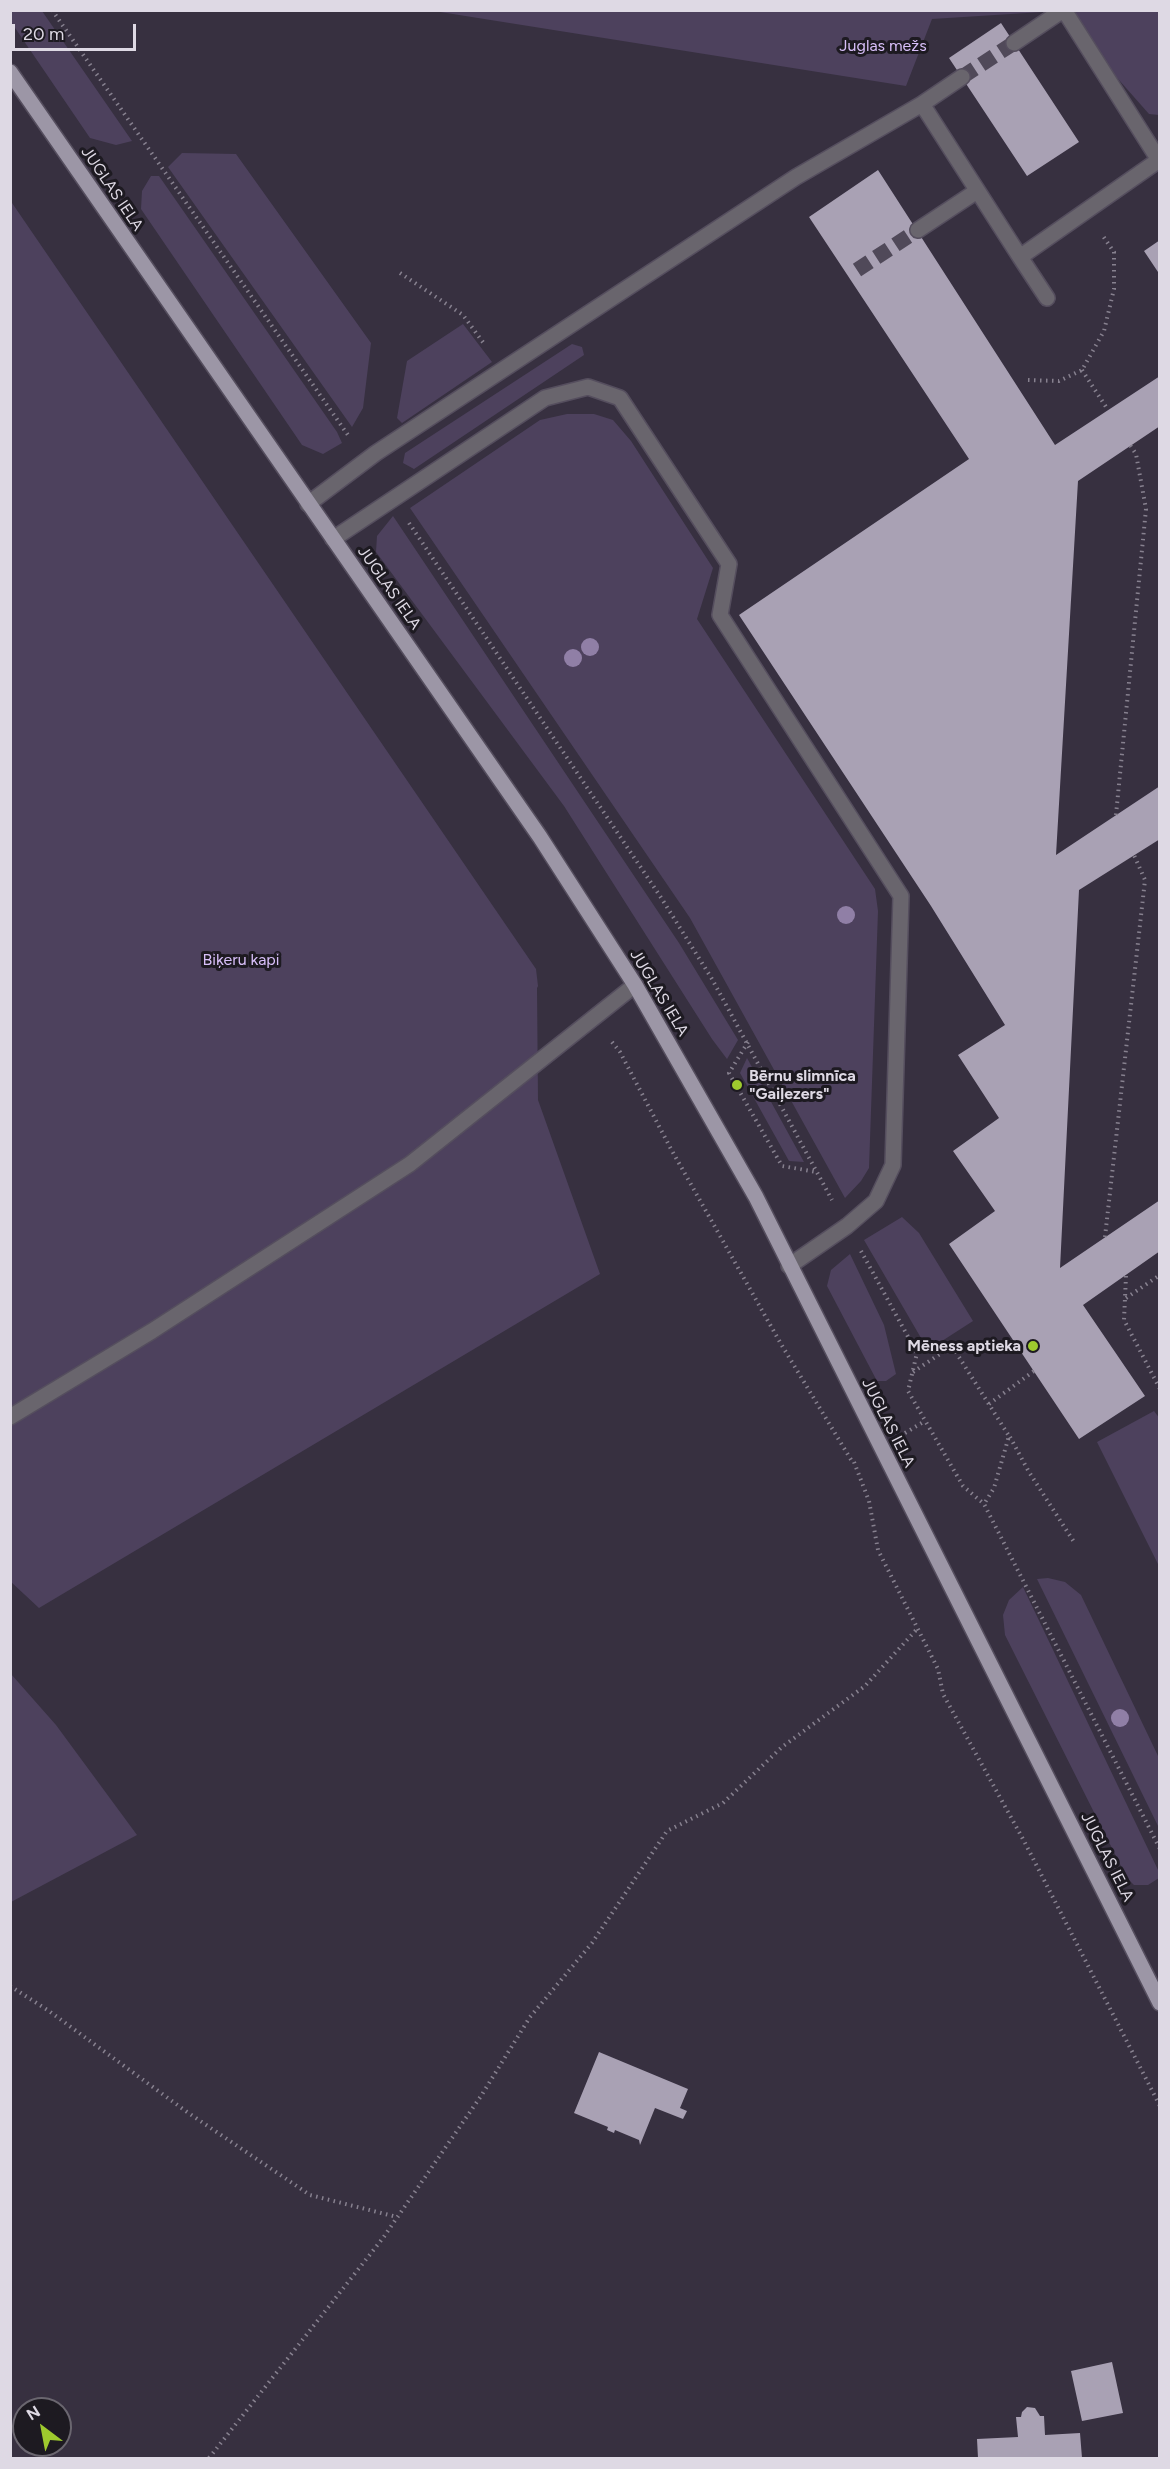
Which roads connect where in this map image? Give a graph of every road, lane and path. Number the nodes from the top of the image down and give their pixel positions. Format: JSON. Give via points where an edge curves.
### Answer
{"nodes":[{"id":1,"x":52,"y":10,"type":"edge"},
{"id":2,"x":1063,"y":10,"type":"edge"},
{"id":3,"x":1014,"y":43,"type":"tunnel mouth"},
{"id":4,"x":10,"y":72,"type":"edge"},
{"id":5,"x":962,"y":77,"type":"tunnel mouth"},
{"id":6,"x":922,"y":104,"type":"junction"},
{"id":7,"x":977,"y":190,"type":"junction"},
{"id":8,"x":1087,"y":210,"type":"junction"},
{"id":9,"x":918,"y":230,"type":"tunnel mouth"},
{"id":10,"x":1020,"y":257,"type":"junction"},
{"id":11,"x":400,"y":273,"type":"dead end"},
{"id":12,"x":1047,"y":298,"type":"dead end"},
{"id":13,"x":503,"y":370,"type":"junction"},
{"id":14,"x":1082,"y":370,"type":"junction"},
{"id":15,"x":1028,"y":380,"type":"dead end"},
{"id":16,"x":1108,"y":410,"type":"dead end"},
{"id":17,"x":1130,"y":445,"type":"dead end"},
{"id":18,"x":367,"y":461,"type":"junction"},
{"id":19,"x":393,"y":499,"type":"junction"},
{"id":20,"x":308,"y":504,"type":"junction"},
{"id":21,"x":333,"y":539,"type":"junction"},
{"id":22,"x":1116,"y":815,"type":"dead end"},
{"id":23,"x":1134,"y":855,"type":"dead end"},
{"id":24,"x":635,"y":985,"type":"junction"},
{"id":25,"x":593,"y":1018,"type":"junction"},
{"id":26,"x":748,"y":1041,"type":"junction"},
{"id":27,"x":817,"y":1172,"type":"junction"},
{"id":28,"x":847,"y":1226,"type":"junction"},
{"id":29,"x":1104,"y":1237,"type":"dead end"},
{"id":30,"x":789,"y":1266,"type":"junction"},
{"id":31,"x":1160,"y":1275,"type":"edge"},
{"id":32,"x":1126,"y":1276,"type":"dead end"},
{"id":33,"x":1125,"y":1298,"type":"junction"},
{"id":34,"x":1034,"y":1371,"type":"dead end"},
{"id":35,"x":912,"y":1373,"type":"junction"},
{"id":36,"x":1160,"y":1389,"type":"edge"},
{"id":37,"x":989,"y":1404,"type":"junction"},
{"id":38,"x":10,"y":1417,"type":"edge"},
{"id":39,"x":925,"y":1421,"type":"junction"},
{"id":40,"x":902,"y":1434,"type":"dead end"},
{"id":41,"x":1009,"y":1436,"type":"junction"},
{"id":42,"x":862,"y":1458,"type":"dead end"},
{"id":43,"x":853,"y":1463,"type":"junction"},
{"id":44,"x":984,"y":1504,"type":"junction"},
{"id":45,"x":1074,"y":1542,"type":"dead end"},
{"id":46,"x":917,"y":1629,"type":"junction"},
{"id":47,"x":1160,"y":1849,"type":"edge"},
{"id":48,"x":10,"y":1986,"type":"edge"},
{"id":49,"x":1160,"y":2003,"type":"edge"},
{"id":50,"x":1160,"y":2106,"type":"edge"},
{"id":51,"x":397,"y":2217,"type":"junction"},
{"id":52,"x":209,"y":2458,"type":"edge"}],
"edges":[{"from":1,"to":18,"type":"path"},
{"from":2,"to":3,"type":"lane"},
{"from":2,"to":8,"type":"lane","via":[[1159,160]]},
{"from":4,"to":20,"type":"main road","name":"JUGLAS IELA"},
{"from":5,"to":6,"type":"lane"},
{"from":6,"to":7,"type":"lane"},
{"from":6,"to":13,"type":"lane","via":[[796,177]]},
{"from":7,"to":9,"type":"lane"},
{"from":7,"to":10,"type":"lane"},
{"from":8,"to":10,"type":"lane"},
{"from":8,"to":14,"type":"path","via":[[1114,252],[1114,289],[1104,331]]},
{"from":10,"to":12,"type":"lane"},
{"from":11,"to":13,"type":"path","via":[[463,315]]},
{"from":13,"to":18,"type":"lane"},
{"from":14,"to":15,"type":"path","via":[[1059,381]]},
{"from":14,"to":16,"type":"path"},
{"from":17,"to":22,"type":"path","via":[[1136,454],[1146,509]]},
{"from":18,"to":20,"type":"lane"},
{"from":19,"to":21,"type":"lane"},
{"from":19,"to":26,"type":"path","via":[[660,896]]},
{"from":19,"to":28,"type":"lane","via":[[545,398],[588,387],[620,398],[729,564],[720,615],[901,896],[893,1165],[876,1201]]},
{"from":20,"to":21,"type":"main road","name":"JUGLAS IELA"},
{"from":21,"to":24,"type":"main road","name":"JUGLAS IELA","via":[[540,837]]},
{"from":23,"to":29,"type":"path","via":[[1145,880]]},
{"from":24,"to":25,"type":"lane"},
{"from":24,"to":30,"type":"main road","name":"JUGLAS IELA","via":[[756,1197]]},
{"from":25,"to":38,"type":"lane","via":[[410,1164],[162,1325]]},
{"from":25,"to":43,"type":"path","via":[[620,1052],[775,1334]]},
{"from":26,"to":27,"type":"path"},
{"from":26,"to":27,"type":"path","via":[[729,1073],[782,1166]]},
{"from":27,"to":28,"type":"path"},
{"from":28,"to":30,"type":"lane"},
{"from":28,"to":35,"type":"path","via":[[917,1353]]},
{"from":30,"to":49,"type":"main road","name":"JUGLAS IELA"},
{"from":31,"to":33,"type":"path"},
{"from":32,"to":33,"type":"path"},
{"from":33,"to":36,"type":"path","via":[[1124,1320]]},
{"from":34,"to":37,"type":"path"},
{"from":35,"to":37,"type":"path","via":[[952,1346]]},
{"from":35,"to":39,"type":"path","via":[[908,1391]]},
{"from":37,"to":41,"type":"path"},
{"from":39,"to":40,"type":"path"},
{"from":39,"to":44,"type":"path","via":[[963,1486]]},
{"from":41,"to":44,"type":"path","via":[[994,1488]]},
{"from":41,"to":45,"type":"path"},
{"from":42,"to":43,"type":"path"},
{"from":43,"to":46,"type":"path","via":[[870,1501],[878,1550]]},
{"from":44,"to":47,"type":"path"},
{"from":46,"to":50,"type":"path","via":[[938,1669],[943,1694],[982,1760]]},
{"from":46,"to":51,"type":"path","via":[[865,1686],[782,1748],[723,1803],[668,1830],[592,1943],[530,2018]]},
{"from":48,"to":51,"type":"path","via":[[310,2194]]},
{"from":51,"to":52,"type":"path"}]}
